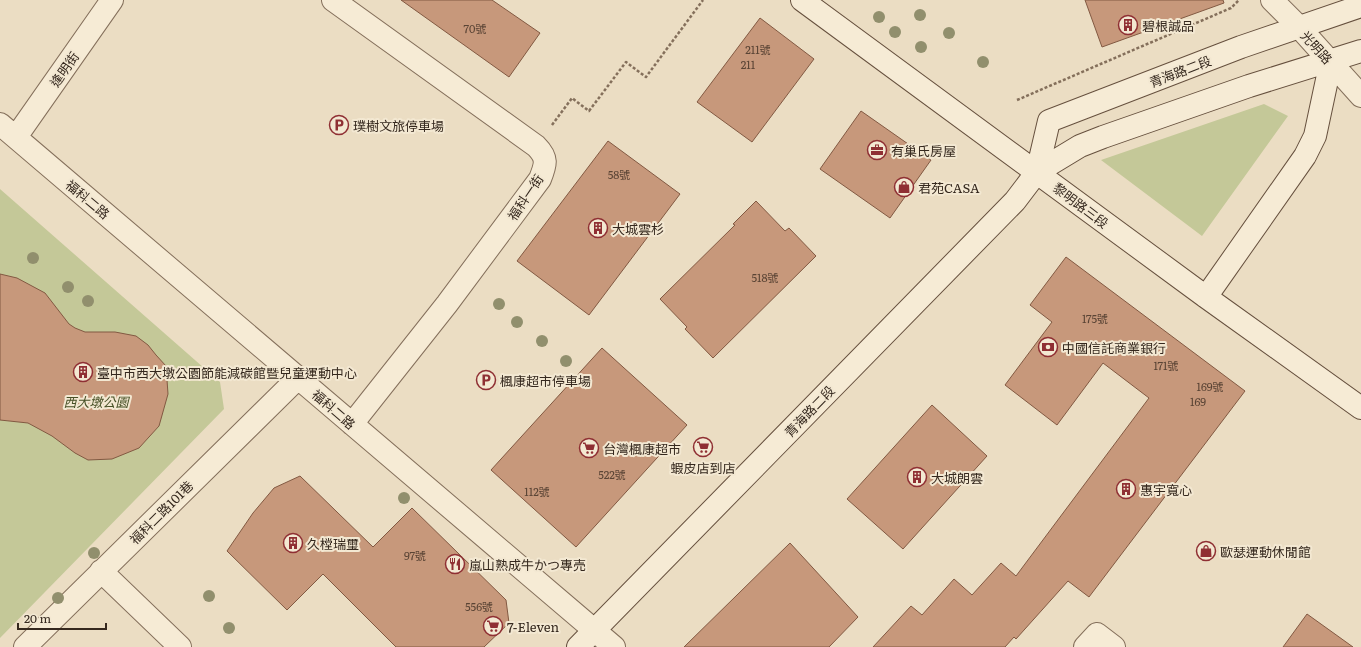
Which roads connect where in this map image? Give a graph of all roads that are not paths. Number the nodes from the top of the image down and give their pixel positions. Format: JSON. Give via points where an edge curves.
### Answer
{"nodes":[{"id":1,"x":112,"y":0,"type":"edge"},
{"id":2,"x":333,"y":0,"type":"edge"},
{"id":3,"x":802,"y":0,"type":"edge"},
{"id":4,"x":1272,"y":0,"type":"edge"},
{"id":5,"x":1361,"y":6,"type":"edge"},
{"id":6,"x":1299,"y":27,"type":"junction"},
{"id":7,"x":1361,"y":51,"type":"edge"},
{"id":8,"x":1330,"y":62,"type":"junction"},
{"id":9,"x":1361,"y":96,"type":"edge"},
{"id":10,"x":8,"y":130,"type":"edge"},
{"id":11,"x":1037,"y":172,"type":"junction"},
{"id":12,"x":1206,"y":297,"type":"junction"},
{"id":13,"x":298,"y":378,"type":"junction"},
{"id":14,"x":1361,"y":408,"type":"edge"},
{"id":15,"x":352,"y":424,"type":"junction"},
{"id":16,"x":101,"y":571,"type":"junction"},
{"id":17,"x":594,"y":630,"type":"junction"},
{"id":18,"x":25,"y":647,"type":"edge"},
{"id":19,"x":180,"y":647,"type":"edge"},
{"id":20,"x":578,"y":647,"type":"edge"},
{"id":21,"x":614,"y":647,"type":"edge"},
{"id":22,"x":1085,"y":647,"type":"edge"},
{"id":23,"x":1114,"y":647,"type":"edge"}],
"edges":[{"from":1,"to":10,"type":"street","name":"逢明街"},
{"from":2,"to":15,"type":"street","name":"福科一街","via":[[536,146],[544,154],[546,164],[540,179],[447,304]]},
{"from":3,"to":11,"type":"street","name":"黎明路三段"},
{"from":4,"to":6,"type":"street","name":"光明路"},
{"from":5,"to":6,"type":"street","name":"青海路二段"},
{"from":6,"to":8,"type":"street","name":"光明路"},
{"from":6,"to":11,"type":"street","name":"青海路二段","via":[[1049,121]]},
{"from":7,"to":8,"type":"street","name":"青海路二段"},
{"from":8,"to":9,"type":"street","name":"光明路"},
{"from":8,"to":11,"type":"street","name":"青海路二段","via":[[1249,86],[1103,137],[1080,146]]},
{"from":8,"to":12,"type":"street","via":[[1315,136],[1305,156]]},
{"from":10,"to":13,"type":"street","name":"福科二路"},
{"from":11,"to":12,"type":"street","name":"黎明路三段"},
{"from":11,"to":17,"type":"street","name":"青海路二段","via":[[1009,207]]},
{"from":12,"to":14,"type":"street","name":"黎明路三段"},
{"from":13,"to":15,"type":"street","name":"福科二路"},
{"from":13,"to":16,"type":"street","name":"福科二路101巷"},
{"from":15,"to":17,"type":"street","name":"福科二路"},
{"from":16,"to":18,"type":"street","name":"福科二路101巷"},
{"from":16,"to":19,"type":"street"},
{"from":17,"to":20,"type":"street","name":"青海路二段"},
{"from":17,"to":21,"type":"street","name":"福科二路"},
{"from":22,"to":23,"type":"street","via":[[1097,634]]}]}
